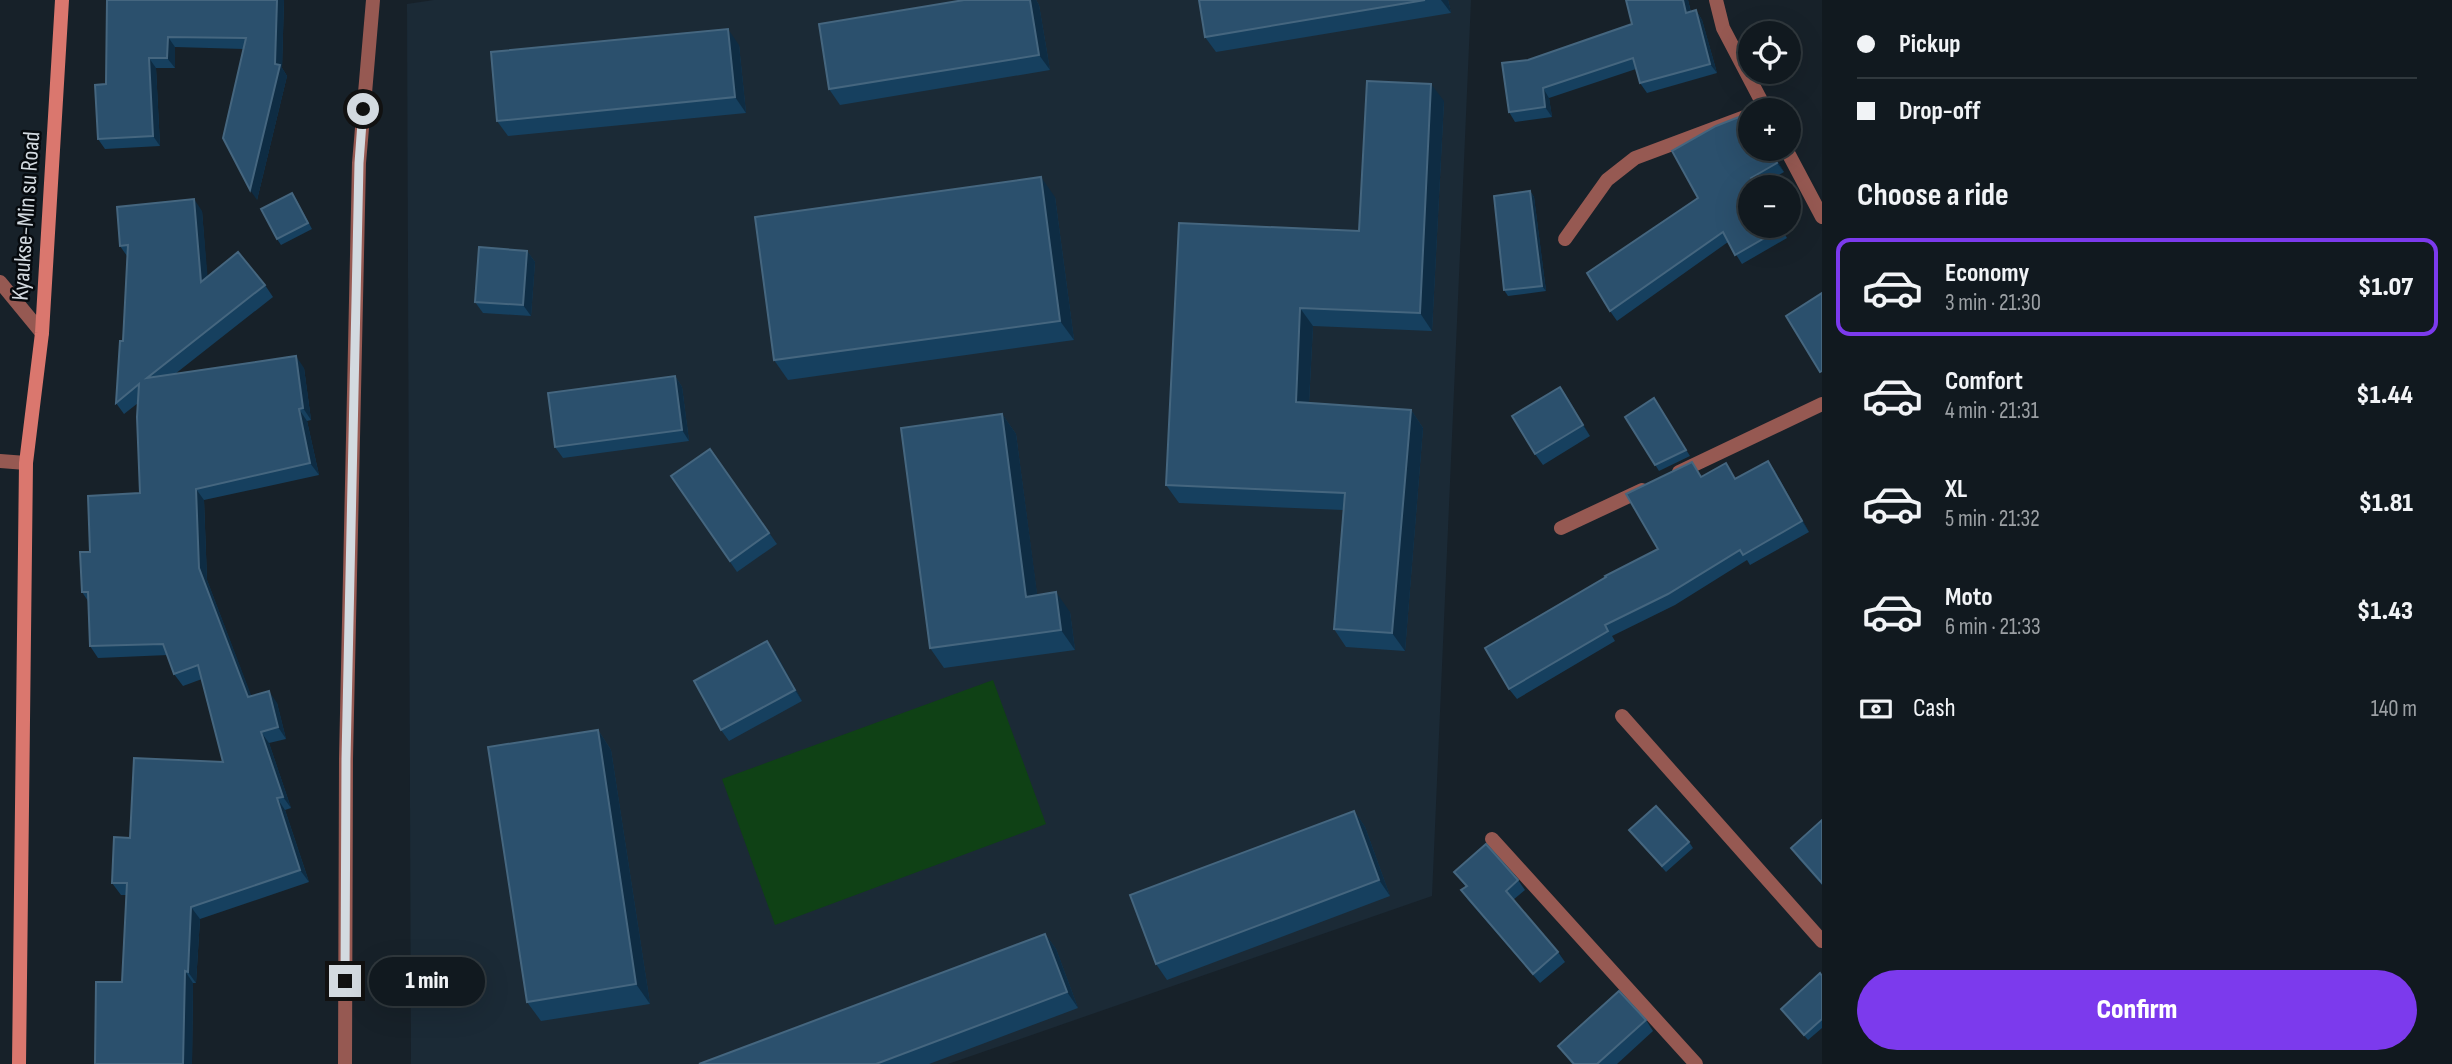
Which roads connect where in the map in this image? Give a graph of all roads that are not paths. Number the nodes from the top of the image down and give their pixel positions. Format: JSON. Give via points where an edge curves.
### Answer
{"nodes":[{"id":1,"x":62,"y":0,"type":"edge"},
{"id":2,"x":373,"y":0,"type":"edge"},
{"id":3,"x":1717,"y":0,"type":"edge"},
{"id":4,"x":1759,"y":98,"type":"edge"},
{"id":5,"x":1738,"y":119,"type":"edge"},
{"id":6,"x":1792,"y":161,"type":"edge"},
{"id":7,"x":1822,"y":217,"type":"edge"},
{"id":8,"x":1565,"y":240,"type":"dead end"},
{"id":9,"x":0,"y":282,"type":"edge"},
{"id":10,"x":42,"y":333,"type":"junction"},
{"id":11,"x":1822,"y":404,"type":"edge"},
{"id":12,"x":0,"y":461,"type":"edge"},
{"id":13,"x":26,"y":463,"type":"junction"},
{"id":14,"x":1561,"y":528,"type":"dead end"},
{"id":15,"x":1622,"y":716,"type":"dead end"},
{"id":16,"x":1492,"y":839,"type":"dead end"},
{"id":17,"x":1822,"y":940,"type":"edge"},
{"id":18,"x":19,"y":1064,"type":"edge"},
{"id":19,"x":345,"y":1064,"type":"edge"},
{"id":20,"x":1696,"y":1064,"type":"edge"}],
"edges":[{"from":1,"to":10,"type":"street","name":"Kyaukse-Min su Road"},
{"from":2,"to":19,"type":"street","via":[[359,163],[346,745]]},
{"from":3,"to":4,"type":"street","via":[[1723,28]]},
{"from":5,"to":8,"type":"street","via":[[1634,158],[1608,180]]},
{"from":6,"to":7,"type":"street"},
{"from":9,"to":10,"type":"street"},
{"from":10,"to":13,"type":"street","name":"Kyaukse-Min su Road"},
{"from":11,"to":14,"type":"street"},
{"from":12,"to":13,"type":"street"},
{"from":13,"to":18,"type":"street","name":"Kyaukse-Min su Road"},
{"from":15,"to":17,"type":"street"},
{"from":16,"to":20,"type":"street"}]}
